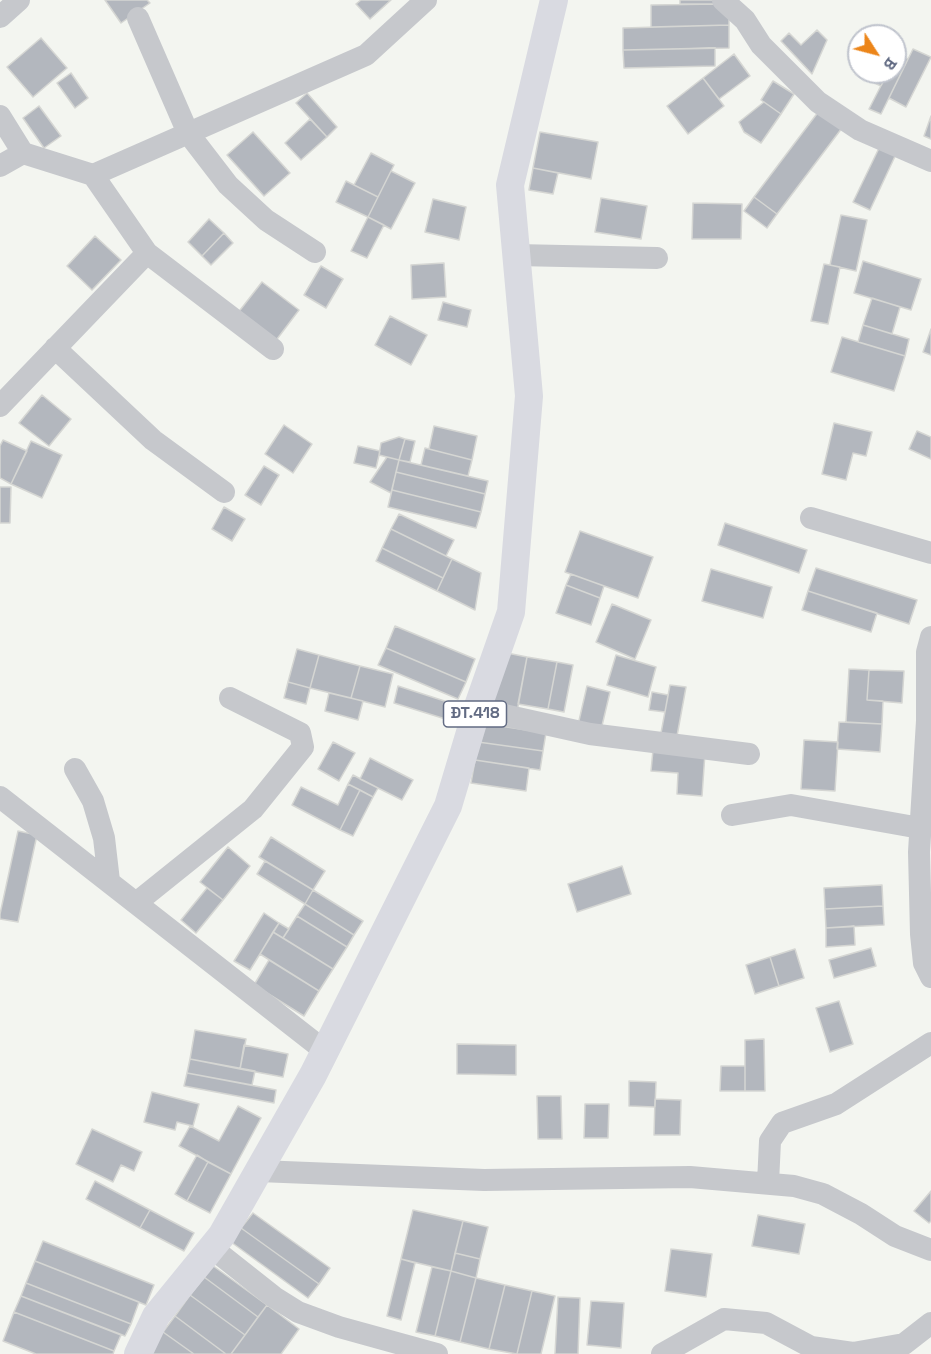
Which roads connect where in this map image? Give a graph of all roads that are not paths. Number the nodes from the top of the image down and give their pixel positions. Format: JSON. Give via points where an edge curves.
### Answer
{"nodes":[{"id":1,"x":19,"y":0,"type":"edge"},
{"id":2,"x":426,"y":0,"type":"edge"},
{"id":3,"x":554,"y":0,"type":"edge"},
{"id":4,"x":723,"y":0,"type":"edge"},
{"id":5,"x":0,"y":17,"type":"edge"},
{"id":6,"x":138,"y":18,"type":"dead end"},
{"id":7,"x":0,"y":116,"type":"edge"},
{"id":8,"x":188,"y":133,"type":"junction"},
{"id":9,"x":23,"y":153,"type":"junction"},
{"id":10,"x":931,"y":161,"type":"edge"},
{"id":11,"x":0,"y":166,"type":"edge"},
{"id":12,"x":93,"y":175,"type":"junction"},
{"id":13,"x":315,"y":252,"type":"dead end"},
{"id":14,"x":147,"y":253,"type":"junction"},
{"id":15,"x":516,"y":255,"type":"junction"},
{"id":16,"x":657,"y":258,"type":"dead end"},
{"id":17,"x":55,"y":348,"type":"junction"},
{"id":18,"x":273,"y":350,"type":"dead end"},
{"id":19,"x":0,"y":406,"type":"edge"},
{"id":20,"x":224,"y":492,"type":"dead end"},
{"id":21,"x":811,"y":518,"type":"dead end"},
{"id":22,"x":931,"y":553,"type":"edge"},
{"id":23,"x":931,"y":637,"type":"edge"},
{"id":24,"x":230,"y":698,"type":"dead end"},
{"id":25,"x":477,"y":709,"type":"junction"},
{"id":26,"x":749,"y":754,"type":"dead end"},
{"id":27,"x":75,"y":769,"type":"dead end"},
{"id":28,"x":0,"y":797,"type":"edge"},
{"id":29,"x":732,"y":815,"type":"dead end"},
{"id":30,"x":920,"y":828,"type":"junction"},
{"id":31,"x":109,"y":881,"type":"junction"},
{"id":32,"x":136,"y":903,"type":"junction"},
{"id":33,"x":931,"y":977,"type":"edge"},
{"id":34,"x":931,"y":1043,"type":"edge"},
{"id":35,"x":325,"y":1051,"type":"junction"},
{"id":36,"x":259,"y":1171,"type":"junction"},
{"id":37,"x":768,"y":1184,"type":"junction"},
{"id":38,"x":212,"y":1248,"type":"junction"},
{"id":39,"x":931,"y":1250,"type":"edge"},
{"id":40,"x":931,"y":1323,"type":"edge"},
{"id":41,"x":138,"y":1354,"type":"edge"},
{"id":42,"x":437,"y":1354,"type":"edge"},
{"id":43,"x":662,"y":1354,"type":"edge"}],
"edges":[{"from":1,"to":5,"type":"street"},
{"from":2,"to":8,"type":"street","via":[[366,55]]},
{"from":3,"to":15,"type":"main road","number":"ĐT.418","via":[[510,185]]},
{"from":4,"to":10,"type":"street","via":[[818,102],[860,130]]},
{"from":6,"to":8,"type":"street"},
{"from":7,"to":9,"type":"street"},
{"from":8,"to":12,"type":"street"},
{"from":8,"to":13,"type":"street","via":[[228,185],[266,220]]},
{"from":9,"to":11,"type":"street"},
{"from":9,"to":12,"type":"street"},
{"from":12,"to":14,"type":"street"},
{"from":14,"to":17,"type":"street"},
{"from":14,"to":18,"type":"street"},
{"from":15,"to":16,"type":"street"},
{"from":15,"to":25,"type":"main road","number":"ĐT.418","via":[[529,396],[511,612]]},
{"from":17,"to":19,"type":"street"},
{"from":17,"to":20,"type":"street","via":[[153,440]]},
{"from":21,"to":22,"type":"street"},
{"from":23,"to":30,"type":"street","via":[[927,652]]},
{"from":24,"to":32,"type":"street","via":[[300,733],[303,747],[253,809]]},
{"from":25,"to":26,"type":"street","via":[[590,734]]},
{"from":25,"to":35,"type":"main road","number":"ĐT.418","via":[[448,806]]},
{"from":27,"to":31,"type":"street","via":[[96,810]]},
{"from":28,"to":31,"type":"street"},
{"from":29,"to":30,"type":"street","via":[[791,806]]},
{"from":30,"to":33,"type":"street","via":[[921,934],[924,963]]},
{"from":31,"to":32,"type":"street"},
{"from":32,"to":35,"type":"street"},
{"from":34,"to":37,"type":"street","via":[[836,1104],[782,1123],[770,1142]]},
{"from":35,"to":36,"type":"main road","number":"ĐT.418"},
{"from":36,"to":37,"type":"street","via":[[484,1180],[690,1177]]},
{"from":36,"to":38,"type":"main road","number":"ĐT.418"},
{"from":37,"to":39,"type":"street","via":[[824,1194],[896,1236]]},
{"from":38,"to":41,"type":"main road","number":"ĐT.418","via":[[156,1316]]},
{"from":38,"to":42,"type":"street","via":[[298,1312]]},
{"from":40,"to":43,"type":"street","via":[[904,1344],[853,1353],[811,1347],[766,1323],[724,1319]]}]}
